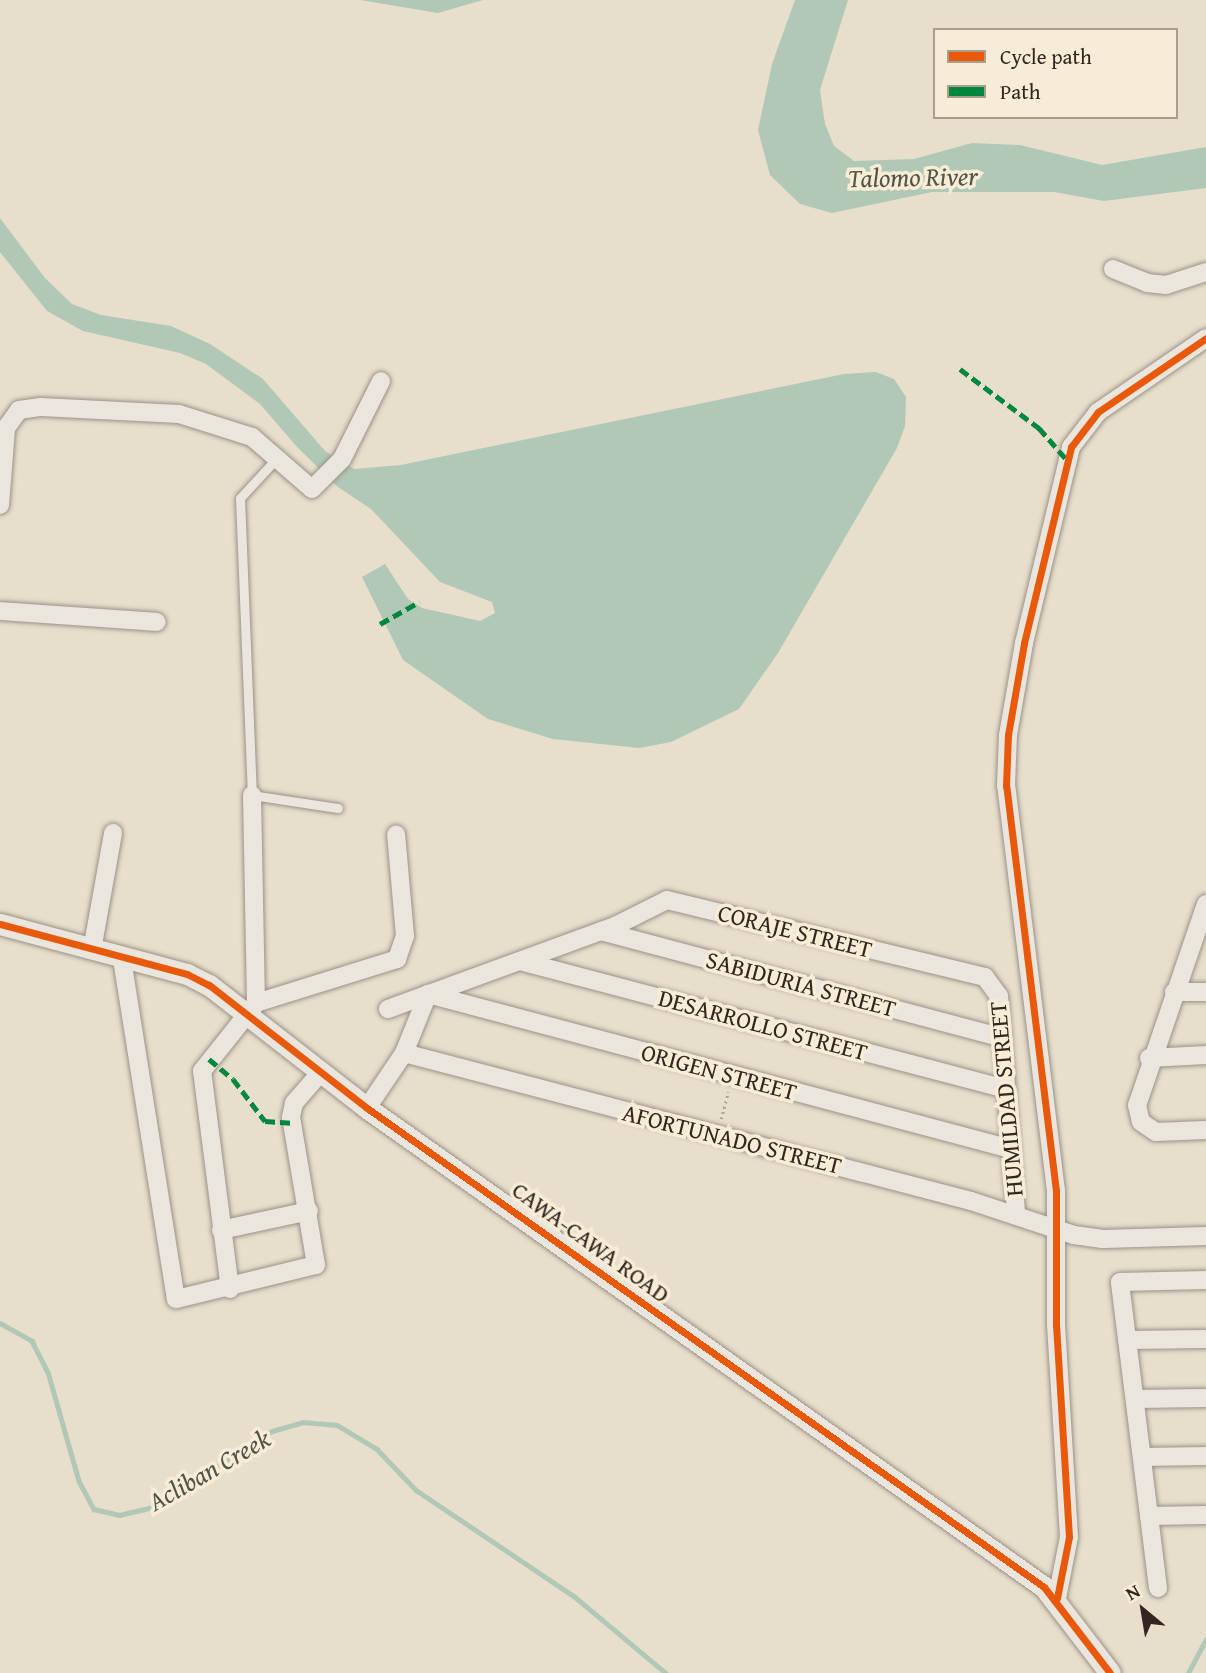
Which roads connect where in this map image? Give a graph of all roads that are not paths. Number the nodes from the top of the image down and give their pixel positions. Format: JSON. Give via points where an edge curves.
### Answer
{"nodes":[{"id":1,"x":1113,"y":269,"type":"dead end"},
{"id":2,"x":1206,"y":272,"type":"edge"},
{"id":3,"x":1206,"y":338,"type":"edge"},
{"id":4,"x":381,"y":381,"type":"dead end"},
{"id":5,"x":276,"y":459,"type":"junction"},
{"id":6,"x":1,"y":478,"type":"edge"},
{"id":7,"x":0,"y":505,"type":"edge"},
{"id":8,"x":0,"y":611,"type":"edge"},
{"id":9,"x":157,"y":622,"type":"dead end"},
{"id":10,"x":252,"y":795,"type":"junction"},
{"id":11,"x":338,"y":808,"type":"dead end"},
{"id":12,"x":113,"y":833,"type":"dead end"},
{"id":13,"x":396,"y":834,"type":"dead end"},
{"id":14,"x":1206,"y":904,"type":"edge"},
{"id":15,"x":0,"y":924,"type":"edge"},
{"id":16,"x":1201,"y":929,"type":"edge"},
{"id":17,"x":601,"y":931,"type":"junction"},
{"id":18,"x":92,"y":950,"type":"junction"},
{"id":19,"x":122,"y":959,"type":"junction"},
{"id":20,"x":520,"y":961,"type":"junction"},
{"id":21,"x":993,"y":984,"type":"joint"},
{"id":22,"x":1174,"y":992,"type":"junction"},
{"id":23,"x":1206,"y":992,"type":"edge"},
{"id":24,"x":428,"y":994,"type":"junction"},
{"id":25,"x":252,"y":1009,"type":"junction"},
{"id":26,"x":388,"y":1009,"type":"dead end"},
{"id":27,"x":1002,"y":1038,"type":"junction"},
{"id":28,"x":404,"y":1053,"type":"junction"},
{"id":29,"x":1206,"y":1055,"type":"edge"},
{"id":30,"x":1149,"y":1058,"type":"junction"},
{"id":31,"x":321,"y":1072,"type":"junction"},
{"id":32,"x":1006,"y":1089,"type":"junction"},
{"id":33,"x":367,"y":1108,"type":"junction"},
{"id":34,"x":1206,"y":1130,"type":"edge"},
{"id":35,"x":1011,"y":1149,"type":"junction"},
{"id":36,"x":309,"y":1210,"type":"junction"},
{"id":37,"x":1016,"y":1214,"type":"junction"},
{"id":38,"x":221,"y":1230,"type":"junction"},
{"id":39,"x":1058,"y":1230,"type":"junction"},
{"id":40,"x":1206,"y":1237,"type":"edge"},
{"id":41,"x":1206,"y":1280,"type":"edge"},
{"id":42,"x":230,"y":1289,"type":"junction"},
{"id":43,"x":1206,"y":1339,"type":"edge"},
{"id":44,"x":1127,"y":1340,"type":"junction"},
{"id":45,"x":1206,"y":1398,"type":"edge"},
{"id":46,"x":1135,"y":1399,"type":"junction"},
{"id":47,"x":1206,"y":1456,"type":"edge"},
{"id":48,"x":1142,"y":1457,"type":"junction"},
{"id":49,"x":1206,"y":1515,"type":"edge"},
{"id":50,"x":1149,"y":1516,"type":"junction"},
{"id":51,"x":1158,"y":1588,"type":"dead end"},
{"id":52,"x":1057,"y":1598,"type":"junction"},
{"id":53,"x":1110,"y":1673,"type":"edge"}],
"edges":[{"from":1,"to":2,"type":"street","via":[[1147,283],[1166,285]]},
{"from":3,"to":39,"type":"street","via":[[1098,412],[1071,446],[1015,688],[1006,786]]},
{"from":4,"to":5,"type":"street","via":[[342,459],[323,481],[308,488]]},
{"from":5,"to":6,"type":"street","via":[[242,432],[180,414],[27,408],[8,421]]},
{"from":5,"to":10,"type":"lane","via":[[240,498]]},
{"from":6,"to":7,"type":"street"},
{"from":8,"to":9,"type":"street"},
{"from":10,"to":11,"type":"lane"},
{"from":10,"to":25,"type":"street"},
{"from":12,"to":18,"type":"street"},
{"from":13,"to":25,"type":"street","via":[[405,936],[397,959]]},
{"from":14,"to":16,"type":"street"},
{"from":15,"to":18,"type":"street","name":"CAWA-CAWA ROAD"},
{"from":16,"to":22,"type":"street"},
{"from":17,"to":20,"type":"street","name":"CORAJE STREET"},
{"from":17,"to":21,"type":"street","name":"CORAJE STREET","via":[[667,900],[985,977]]},
{"from":17,"to":27,"type":"street","name":"SABIDURIA STREET"},
{"from":18,"to":19,"type":"street","name":"CAWA-CAWA ROAD"},
{"from":19,"to":25,"type":"street","name":"CAWA-CAWA ROAD","via":[[198,979]]},
{"from":19,"to":42,"type":"street","via":[[173,1295],[180,1301]]},
{"from":20,"to":24,"type":"street","name":"CORAJE STREET"},
{"from":20,"to":32,"type":"street","name":"DESARROLLO STREET"},
{"from":21,"to":27,"type":"street","name":"HUMILDAD STREET"},
{"from":22,"to":23,"type":"street"},
{"from":22,"to":30,"type":"street"},
{"from":24,"to":26,"type":"street","name":"CORAJE STREET"},
{"from":24,"to":28,"type":"street"},
{"from":24,"to":35,"type":"street","name":"ORIGEN STREET"},
{"from":25,"to":31,"type":"street","name":"CAWA-CAWA ROAD"},
{"from":25,"to":38,"type":"street","via":[[209,1059],[201,1080]]},
{"from":27,"to":32,"type":"street","name":"HUMILDAD STREET"},
{"from":28,"to":33,"type":"street"},
{"from":28,"to":37,"type":"street","name":"AFORTUNADO STREET"},
{"from":29,"to":30,"type":"street"},
{"from":30,"to":34,"type":"street","via":[[1137,1105],[1141,1122],[1156,1132]]},
{"from":31,"to":33,"type":"street","name":"CAWA-CAWA ROAD"},
{"from":31,"to":36,"type":"street","via":[[291,1110]]},
{"from":32,"to":35,"type":"street","name":"HUMILDAD STREET"},
{"from":33,"to":52,"type":"street","name":"CAWA-CAWA ROAD"},
{"from":35,"to":37,"type":"street","name":"HUMILDAD STREET"},
{"from":36,"to":38,"type":"street"},
{"from":36,"to":42,"type":"street","via":[[316,1265]]},
{"from":37,"to":39,"type":"street","name":"AFORTUNADO STREET"},
{"from":38,"to":42,"type":"street"},
{"from":39,"to":40,"type":"street","name":"AFORTUNADO STREET","via":[[1103,1239]]},
{"from":39,"to":52,"type":"street","via":[[1056,1325],[1069,1537]]},
{"from":41,"to":44,"type":"street","via":[[1120,1282]]},
{"from":43,"to":44,"type":"street"},
{"from":44,"to":46,"type":"street"},
{"from":45,"to":46,"type":"street"},
{"from":46,"to":48,"type":"street"},
{"from":47,"to":48,"type":"street"},
{"from":48,"to":50,"type":"street"},
{"from":49,"to":50,"type":"street"},
{"from":50,"to":51,"type":"street"},
{"from":52,"to":53,"type":"street","name":"CAWA-CAWA ROAD"}]}
